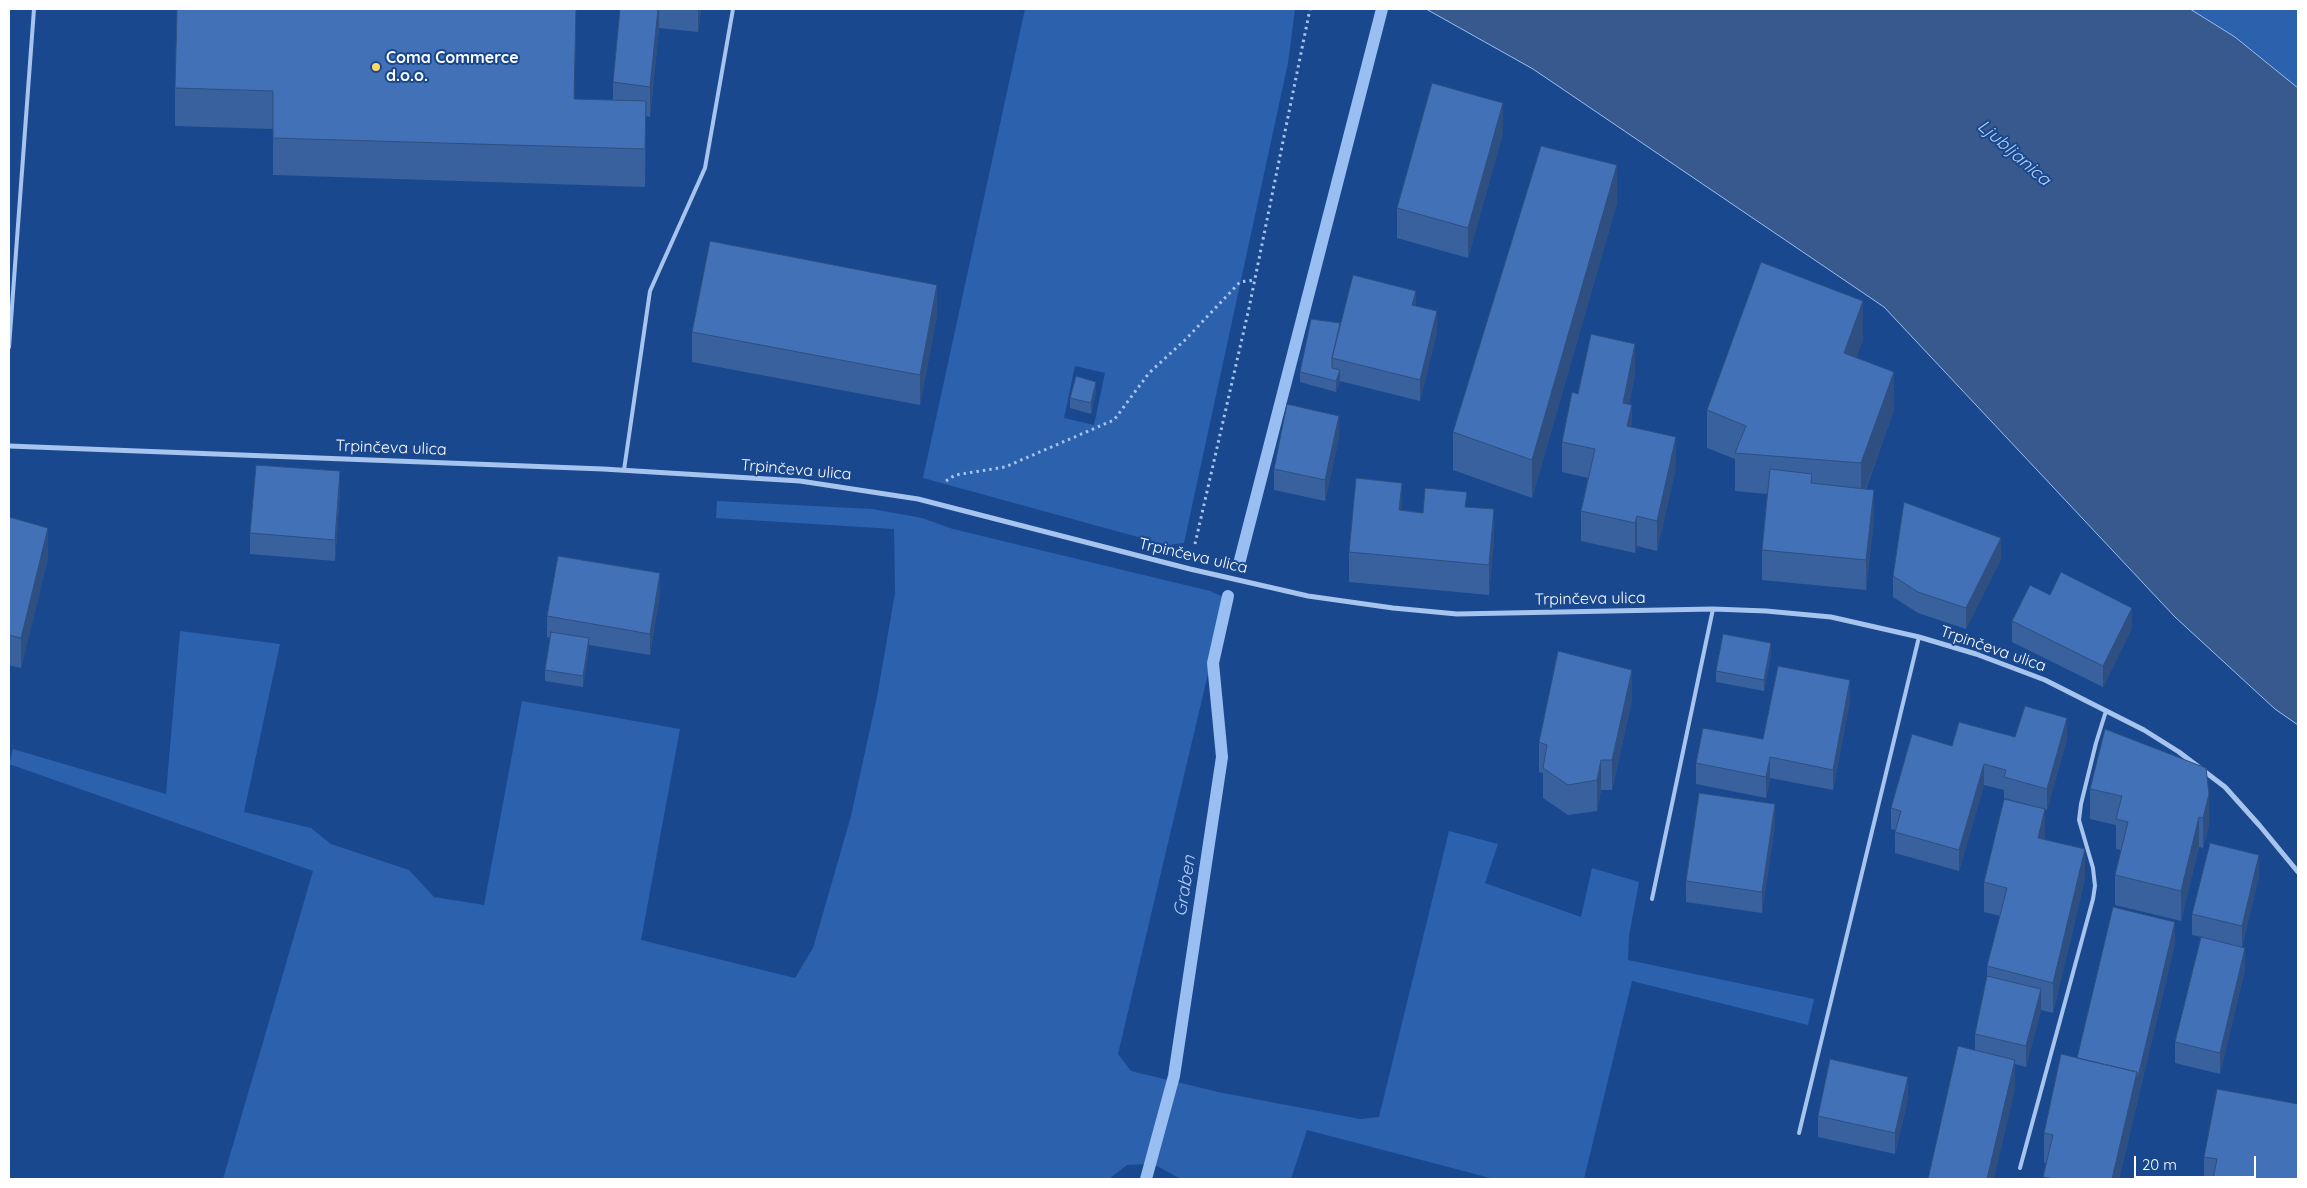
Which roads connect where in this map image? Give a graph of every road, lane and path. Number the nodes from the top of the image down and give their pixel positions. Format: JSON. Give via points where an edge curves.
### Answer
{"nodes":[{"id":1,"x":34,"y":9,"type":"edge"},
{"id":2,"x":733,"y":9,"type":"edge"},
{"id":3,"x":1310,"y":9,"type":"edge"},
{"id":4,"x":1255,"y":280,"type":"junction"},
{"id":5,"x":9,"y":347,"type":"edge"},
{"id":6,"x":9,"y":446,"type":"edge"},
{"id":7,"x":624,"y":470,"type":"junction"},
{"id":8,"x":918,"y":499,"type":"junction"},
{"id":9,"x":1190,"y":569,"type":"junction"},
{"id":10,"x":1714,"y":609,"type":"junction"},
{"id":11,"x":1919,"y":637,"type":"junction"},
{"id":12,"x":2106,"y":711,"type":"junction"},
{"id":13,"x":2298,"y":872,"type":"edge"},
{"id":14,"x":1652,"y":899,"type":"dead end"},
{"id":15,"x":1799,"y":1133,"type":"dead end"},
{"id":16,"x":2020,"y":1168,"type":"dead end"}],
"edges":[{"from":1,"to":5,"type":"lane"},
{"from":2,"to":7,"type":"lane","via":[[705,168],[650,291]]},
{"from":3,"to":4,"type":"path"},
{"from":4,"to":8,"type":"path","via":[[1240,282],[1186,340],[1149,373],[1114,420],[1005,467],[955,475]]},
{"from":4,"to":9,"type":"path"},
{"from":6,"to":7,"type":"street","name":"Trpinčeva ulica"},
{"from":7,"to":8,"type":"street","name":"Trpinčeva ulica","via":[[800,481]]},
{"from":8,"to":9,"type":"street","name":"Trpinčeva ulica"},
{"from":9,"to":10,"type":"street","name":"Trpinčeva ulica","via":[[1308,596],[1457,614]]},
{"from":10,"to":11,"type":"street","name":"Trpinčeva ulica","via":[[1831,617]]},
{"from":10,"to":14,"type":"lane"},
{"from":11,"to":12,"type":"street","name":"Trpinčeva ulica","via":[[2045,680]]},
{"from":11,"to":15,"type":"lane"},
{"from":12,"to":13,"type":"street","name":"Trpinčeva ulica","via":[[2179,752],[2225,787]]},
{"from":12,"to":16,"type":"lane","via":[[2081,804],[2080,820],[2093,868],[2093,899]]}]}
